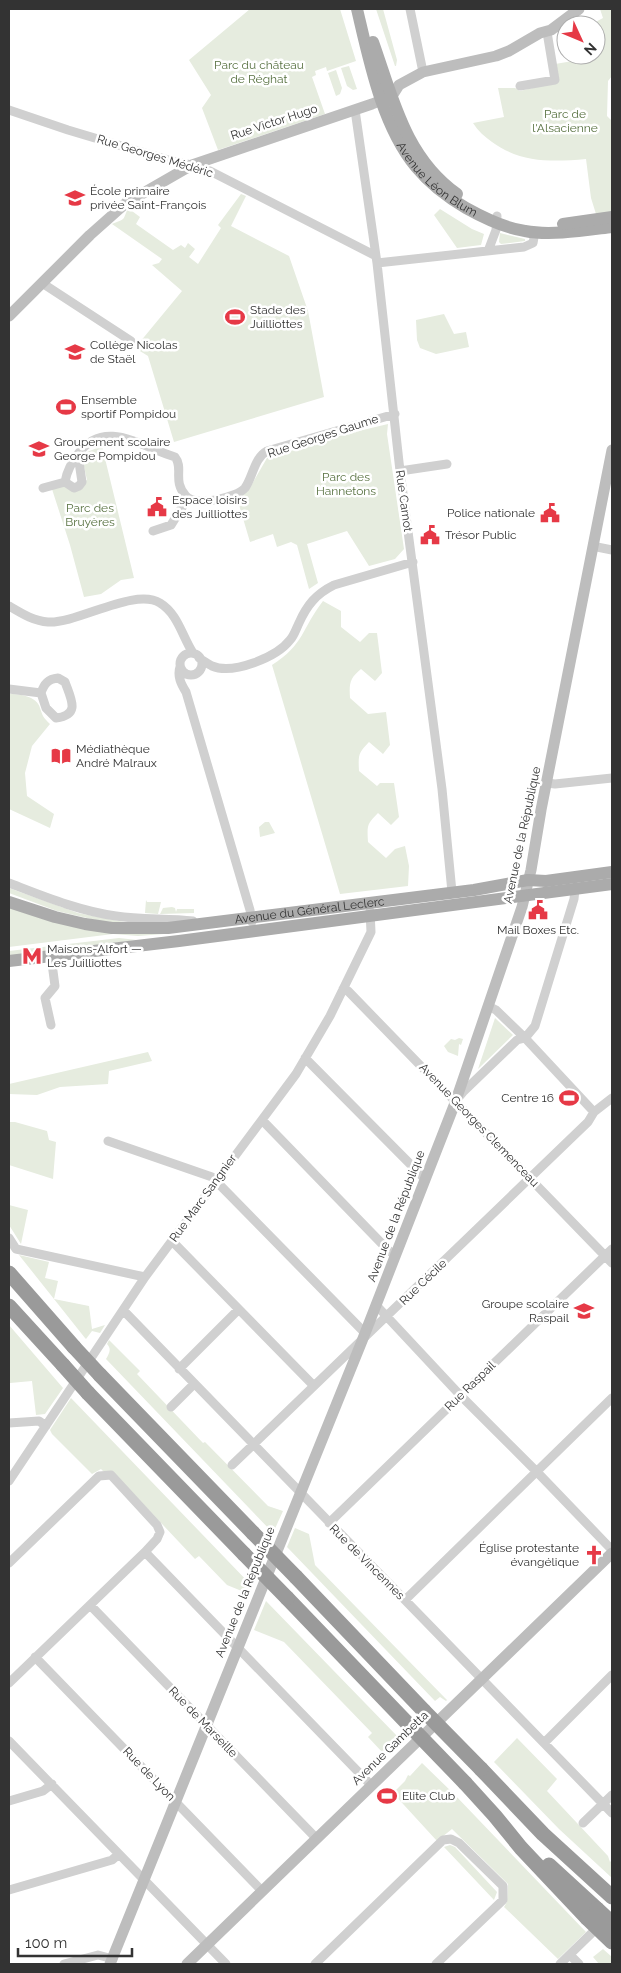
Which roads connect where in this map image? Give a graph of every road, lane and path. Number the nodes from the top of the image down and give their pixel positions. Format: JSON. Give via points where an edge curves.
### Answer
{"nodes":[{"id":1,"x":358,"y":9,"type":"edge"},
{"id":2,"x":410,"y":9,"type":"edge"},
{"id":3,"x":579,"y":9,"type":"edge"},
{"id":4,"x":547,"y":32,"type":"junction"},
{"id":5,"x":423,"y":72,"type":"junction"},
{"id":6,"x":520,"y":86,"type":"dead end"},
{"id":7,"x":387,"y":98,"type":"junction"},
{"id":8,"x":9,"y":110,"type":"edge"},
{"id":9,"x":356,"y":110,"type":"junction"},
{"id":10,"x":192,"y":165,"type":"junction"},
{"id":11,"x":612,"y":217,"type":"edge"},
{"id":12,"x":497,"y":219,"type":"junction"},
{"id":13,"x":612,"y":226,"type":"edge"},
{"id":14,"x":534,"y":236,"type":"junction"},
{"id":15,"x":488,"y":251,"type":"junction"},
{"id":16,"x":376,"y":259,"type":"junction"},
{"id":17,"x":42,"y":283,"type":"junction"},
{"id":18,"x":9,"y":316,"type":"edge"},
{"id":19,"x":131,"y":341,"type":"dead end"},
{"id":20,"x":395,"y":414,"type":"junction"},
{"id":21,"x":612,"y":450,"type":"edge"},
{"id":22,"x":78,"y":455,"type":"junction"},
{"id":23,"x":447,"y":464,"type":"dead end"},
{"id":24,"x":400,"y":471,"type":"junction"},
{"id":25,"x":65,"y":482,"type":"junction"},
{"id":26,"x":43,"y":488,"type":"dead end"},
{"id":27,"x":188,"y":498,"type":"junction"},
{"id":28,"x":153,"y":531,"type":"dead end"},
{"id":29,"x":593,"y":544,"type":"junction"},
{"id":30,"x":612,"y":550,"type":"edge"},
{"id":31,"x":413,"y":562,"type":"junction"},
{"id":32,"x":9,"y":606,"type":"edge"},
{"id":33,"x":184,"y":639,"type":"junction"},
{"id":34,"x":196,"y":656,"type":"junction"},
{"id":35,"x":183,"y":657,"type":"junction"},
{"id":36,"x":212,"y":666,"type":"junction"},
{"id":37,"x":180,"y":667,"type":"junction"},
{"id":38,"x":196,"y":672,"type":"junction"},
{"id":39,"x":9,"y":689,"type":"edge"},
{"id":40,"x":186,"y":692,"type":"junction"},
{"id":41,"x":41,"y":693,"type":"junction"},
{"id":42,"x":612,"y":778,"type":"edge"},
{"id":43,"x":547,"y":782,"type":"junction"},
{"id":44,"x":612,"y":872,"type":"edge"},
{"id":45,"x":528,"y":880,"type":"junction"},
{"id":46,"x":9,"y":883,"type":"edge"},
{"id":47,"x":612,"y":884,"type":"edge"},
{"id":48,"x":575,"y":889,"type":"junction"},
{"id":49,"x":452,"y":892,"type":"junction"},
{"id":50,"x":525,"y":896,"type":"junction"},
{"id":51,"x":9,"y":902,"type":"edge"},
{"id":52,"x":446,"y":906,"type":"junction"},
{"id":53,"x":370,"y":910,"type":"junction"},
{"id":54,"x":215,"y":923,"type":"junction"},
{"id":55,"x":252,"y":924,"type":"junction"},
{"id":56,"x":51,"y":956,"type":"junction"},
{"id":57,"x":9,"y":960,"type":"edge"},
{"id":58,"x":344,"y":989,"type":"junction"},
{"id":59,"x":488,"y":1006,"type":"junction"},
{"id":60,"x":51,"y":1025,"type":"dead end"},
{"id":61,"x":525,"y":1038,"type":"junction"},
{"id":62,"x":305,"y":1058,"type":"junction"},
{"id":63,"x":612,"y":1098,"type":"edge"},
{"id":64,"x":455,"y":1102,"type":"junction"},
{"id":65,"x":594,"y":1112,"type":"junction"},
{"id":66,"x":262,"y":1120,"type":"junction"},
{"id":67,"x":108,"y":1141,"type":"dead end"},
{"id":68,"x":530,"y":1178,"type":"junction"},
{"id":69,"x":425,"y":1179,"type":"junction"},
{"id":70,"x":216,"y":1181,"type":"junction"},
{"id":71,"x":9,"y":1238,"type":"edge"},
{"id":72,"x":172,"y":1241,"type":"junction"},
{"id":73,"x":612,"y":1249,"type":"edge"},
{"id":74,"x":395,"y":1255,"type":"junction"},
{"id":75,"x":605,"y":1256,"type":"junction"},
{"id":76,"x":612,"y":1263,"type":"edge"},
{"id":77,"x":9,"y":1273,"type":"edge"},
{"id":78,"x":145,"y":1277,"type":"junction"},
{"id":79,"x":376,"y":1305,"type":"junction"},
{"id":80,"x":9,"y":1306,"type":"edge"},
{"id":81,"x":123,"y":1310,"type":"junction"},
{"id":82,"x":238,"y":1310,"type":"junction"},
{"id":83,"x":386,"y":1318,"type":"junction"},
{"id":84,"x":363,"y":1337,"type":"junction"},
{"id":85,"x":179,"y":1369,"type":"junction"},
{"id":86,"x":194,"y":1384,"type":"junction"},
{"id":87,"x":314,"y":1386,"type":"junction"},
{"id":88,"x":460,"y":1396,"type":"junction"},
{"id":89,"x":612,"y":1398,"type":"edge"},
{"id":90,"x":171,"y":1407,"type":"dead end"},
{"id":91,"x":9,"y":1423,"type":"edge"},
{"id":92,"x":46,"y":1426,"type":"junction"},
{"id":93,"x":253,"y":1444,"type":"junction"},
{"id":94,"x":232,"y":1465,"type":"dead end"},
{"id":95,"x":13,"y":1468,"type":"edge"},
{"id":96,"x":537,"y":1472,"type":"junction"},
{"id":97,"x":9,"y":1481,"type":"edge"},
{"id":98,"x":300,"y":1493,"type":"junction"},
{"id":99,"x":329,"y":1523,"type":"junction"},
{"id":100,"x":145,"y":1552,"type":"junction"},
{"id":101,"x":612,"y":1552,"type":"edge"},
{"id":102,"x":9,"y":1563,"type":"edge"},
{"id":103,"x":405,"y":1600,"type":"junction"},
{"id":104,"x":90,"y":1605,"type":"junction"},
{"id":105,"x":237,"y":1648,"type":"junction"},
{"id":106,"x":35,"y":1657,"type":"junction"},
{"id":107,"x":612,"y":1675,"type":"edge"},
{"id":108,"x":481,"y":1680,"type":"junction"},
{"id":109,"x":9,"y":1683,"type":"edge"},
{"id":110,"x":206,"y":1725,"type":"junction"},
{"id":111,"x":9,"y":1741,"type":"edge"},
{"id":112,"x":544,"y":1743,"type":"junction"},
{"id":113,"x":52,"y":1784,"type":"junction"},
{"id":114,"x":371,"y":1785,"type":"junction"},
{"id":115,"x":612,"y":1795,"type":"edge"},
{"id":116,"x":9,"y":1801,"type":"edge"},
{"id":117,"x":175,"y":1802,"type":"junction"},
{"id":118,"x":603,"y":1804,"type":"junction"},
{"id":119,"x":612,"y":1813,"type":"edge"},
{"id":120,"x":583,"y":1823,"type":"dead end"},
{"id":121,"x":316,"y":1838,"type":"junction"},
{"id":122,"x":119,"y":1854,"type":"junction"},
{"id":123,"x":144,"y":1880,"type":"junction"},
{"id":124,"x":9,"y":1890,"type":"edge"},
{"id":125,"x":262,"y":1891,"type":"junction"},
{"id":126,"x":612,"y":1896,"type":"edge"},
{"id":127,"x":592,"y":1914,"type":"junction"},
{"id":128,"x":612,"y":1914,"type":"edge"},
{"id":129,"x":612,"y":1923,"type":"edge"},
{"id":130,"x":612,"y":1942,"type":"edge"},
{"id":131,"x":207,"y":1944,"type":"junction"},
{"id":132,"x":570,"y":1955,"type":"junction"},
{"id":133,"x":111,"y":1962,"type":"edge"},
{"id":134,"x":64,"y":1964,"type":"edge"},
{"id":135,"x":187,"y":1964,"type":"edge"},
{"id":136,"x":226,"y":1964,"type":"edge"},
{"id":137,"x":315,"y":1964,"type":"edge"},
{"id":138,"x":436,"y":1964,"type":"edge"},
{"id":139,"x":560,"y":1964,"type":"edge"},
{"id":140,"x":579,"y":1964,"type":"edge"}],
"edges":[{"from":1,"to":7,"type":"main road","name":"Avenue Léon Blum","via":[[367,49]]},
{"from":2,"to":5,"type":"street"},
{"from":3,"to":4,"type":"main road","name":"Rue Victor Hugo"},
{"from":4,"to":5,"type":"main road","name":"Rue Victor Hugo","via":[[502,54]]},
{"from":4,"to":6,"type":"street","via":[[554,80]]},
{"from":5,"to":7,"type":"main road","name":"Rue Victor Hugo","via":[[399,85]]},
{"from":7,"to":9,"type":"main road","name":"Rue Victor Hugo"},
{"from":7,"to":12,"type":"main road","name":"Avenue Léon Blum","via":[[396,134],[415,167],[451,199]]},
{"from":8,"to":10,"type":"street","name":"Rue Georges Médéric"},
{"from":9,"to":10,"type":"main road","name":"Rue Victor Hugo"},
{"from":9,"to":16,"type":"street","name":"Rue Carnot"},
{"from":10,"to":16,"type":"street","name":"Rue Georges Médéric","via":[[247,190]]},
{"from":10,"to":17,"type":"main road","name":"Rue Victor Hugo","via":[[126,203]]},
{"from":11,"to":12,"type":"main road","name":"Avenue Léon Blum","via":[[549,226]]},
{"from":12,"to":14,"type":"main road","name":"Avenue Léon Blum"},
{"from":12,"to":15,"type":"street"},
{"from":13,"to":14,"type":"main road","name":"Avenue Léon Blum"},
{"from":14,"to":15,"type":"street","via":[[532,244],[524,247]]},
{"from":15,"to":16,"type":"street"},
{"from":16,"to":20,"type":"street","name":"Rue Carnot"},
{"from":17,"to":18,"type":"main road","name":"Rue Victor Hugo"},
{"from":17,"to":19,"type":"street"},
{"from":20,"to":24,"type":"street","name":"Rue Carnot"},
{"from":20,"to":27,"type":"street","name":"Rue Georges Gaume","via":[[267,451],[244,489],[204,502]]},
{"from":21,"to":29,"type":"main road","name":"Avenue de la République"},
{"from":22,"to":25,"type":"street"},
{"from":22,"to":25,"type":"street","via":[[82,482],[74,488]]},
{"from":22,"to":27,"type":"street","via":[[86,444],[115,435],[175,456],[179,486]]},
{"from":23,"to":24,"type":"street"},
{"from":24,"to":31,"type":"street","name":"Rue Carnot"},
{"from":25,"to":26,"type":"street"},
{"from":27,"to":28,"type":"street","via":[[172,524]]},
{"from":29,"to":30,"type":"street"},
{"from":29,"to":43,"type":"main road","name":"Avenue de la République"},
{"from":31,"to":36,"type":"street","via":[[322,590],[311,601],[290,640],[273,654],[227,669]]},
{"from":31,"to":49,"type":"street","name":"Rue Carnot"},
{"from":32,"to":33,"type":"street","via":[[30,618],[50,622],[149,599],[160,602],[174,615]]},
{"from":33,"to":34,"type":"street"},
{"from":33,"to":35,"type":"street"},
{"from":34,"to":35,"type":"street","via":[[188,654]]},
{"from":34,"to":36,"type":"street"},
{"from":34,"to":38,"type":"street","via":[[201,663]]},
{"from":35,"to":37,"type":"street"},
{"from":36,"to":38,"type":"street"},
{"from":37,"to":38,"type":"street","via":[[184,672]]},
{"from":37,"to":40,"type":"street","via":[[178,672]]},
{"from":38,"to":40,"type":"street"},
{"from":39,"to":41,"type":"street"},
{"from":40,"to":55,"type":"street"},
{"from":41,"to":41,"type":"street","via":[[46,708],[56,718],[71,713],[73,705],[65,682],[51,679]]},
{"from":42,"to":43,"type":"street"},
{"from":43,"to":45,"type":"main road","name":"Avenue de la République"},
{"from":44,"to":45,"type":"main road","name":"Avenue du Général Leclerc","via":[[546,881]]},
{"from":45,"to":49,"type":"main road","name":"Avenue du Général Leclerc"},
{"from":45,"to":50,"type":"main road","name":"Avenue de la République"},
{"from":46,"to":54,"type":"street","via":[[59,902],[109,915]]},
{"from":47,"to":48,"type":"main road","name":"Avenue du Général Leclerc"},
{"from":48,"to":50,"type":"main road","name":"Avenue du Général Leclerc"},
{"from":48,"to":61,"type":"street","via":[[535,1026]]},
{"from":49,"to":52,"type":"main road"},
{"from":49,"to":53,"type":"main road","name":"Avenue du Général Leclerc"},
{"from":50,"to":52,"type":"main road","name":"Avenue du Général Leclerc"},
{"from":50,"to":59,"type":"main road","name":"Avenue de la République"},
{"from":51,"to":54,"type":"main road","name":"Avenue du Général Leclerc","via":[[55,917],[112,928],[168,928]]},
{"from":52,"to":53,"type":"main road","name":"Avenue du Général Leclerc"},
{"from":53,"to":55,"type":"main road","name":"Avenue du Général Leclerc"},
{"from":53,"to":58,"type":"street","name":"Rue Marc Sangnier","via":[[371,932]]},
{"from":54,"to":55,"type":"main road","name":"Avenue du Général Leclerc"},
{"from":55,"to":56,"type":"main road","name":"Avenue du Général Leclerc"},
{"from":56,"to":57,"type":"main road","name":"Avenue du Général Leclerc"},
{"from":56,"to":60,"type":"street","via":[[55,986],[45,998]]},
{"from":58,"to":62,"type":"street","name":"Rue Marc Sangnier"},
{"from":58,"to":64,"type":"street","name":"Avenue Georges Clemenceau"},
{"from":59,"to":61,"type":"street"},
{"from":59,"to":64,"type":"main road","name":"Avenue de la République"},
{"from":61,"to":64,"type":"street","via":[[517,1040]]},
{"from":61,"to":65,"type":"street"},
{"from":62,"to":66,"type":"street","name":"Rue Marc Sangnier"},
{"from":62,"to":69,"type":"street"},
{"from":63,"to":65,"type":"street","name":"Rue Cécile"},
{"from":64,"to":68,"type":"street","name":"Avenue Georges Clemenceau"},
{"from":64,"to":69,"type":"main road","name":"Avenue de la République"},
{"from":65,"to":68,"type":"street","name":"Rue Cécile","via":[[590,1121]]},
{"from":66,"to":70,"type":"street","name":"Rue Marc Sangnier"},
{"from":66,"to":74,"type":"street"},
{"from":67,"to":70,"type":"street","via":[[208,1174]]},
{"from":68,"to":75,"type":"street","name":"Avenue Georges Clemenceau"},
{"from":68,"to":83,"type":"street","name":"Rue Cécile"},
{"from":69,"to":74,"type":"main road","name":"Avenue de la République"},
{"from":70,"to":72,"type":"street","name":"Rue Marc Sangnier"},
{"from":70,"to":84,"type":"street"},
{"from":71,"to":78,"type":"street","via":[[16,1249]]},
{"from":72,"to":78,"type":"street","name":"Rue Marc Sangnier"},
{"from":72,"to":82,"type":"street"},
{"from":73,"to":75,"type":"street","name":"Rue Raspail"},
{"from":74,"to":79,"type":"main road","name":"Avenue de la République"},
{"from":75,"to":76,"type":"street","name":"Avenue Georges Clemenceau"},
{"from":75,"to":88,"type":"street","name":"Rue Raspail"},
{"from":77,"to":126,"type":"highway","bridge":true,"via":[[100,1375],[424,1711],[549,1840]]},
{"from":78,"to":81,"type":"street","name":"Rue Marc Sangnier"},
{"from":79,"to":83,"type":"street"},
{"from":79,"to":84,"type":"main road","name":"Avenue de la République"},
{"from":80,"to":127,"type":"highway","bridge":true,"via":[[465,1783],[521,1848]]},
{"from":81,"to":85,"type":"street","name":"Rue de Vincennes"},
{"from":81,"to":92,"type":"street","name":"Rue Marc Sangnier"},
{"from":82,"to":85,"type":"street"},
{"from":82,"to":87,"type":"street"},
{"from":83,"to":84,"type":"street","name":"Rue Cécile"},
{"from":83,"to":88,"type":"street"},
{"from":84,"to":87,"type":"street","name":"Rue Cécile"},
{"from":84,"to":98,"type":"main road","name":"Avenue de la République"},
{"from":85,"to":86,"type":"street","name":"Rue de Vincennes"},
{"from":86,"to":90,"type":"street"},
{"from":86,"to":93,"type":"street","name":"Rue de Vincennes"},
{"from":87,"to":93,"type":"street","name":"Rue Cécile"},
{"from":88,"to":96,"type":"street"},
{"from":88,"to":99,"type":"street","name":"Rue Raspail"},
{"from":89,"to":96,"type":"street"},
{"from":91,"to":92,"type":"street","via":[[39,1421]]},
{"from":92,"to":95,"type":"street","name":"Rue Marc Sangnier"},
{"from":93,"to":94,"type":"street","name":"Rue Cécile"},
{"from":93,"to":98,"type":"street","name":"Rue de Vincennes"},
{"from":95,"to":97,"type":"street","name":"Rue Marc Sangnier"},
{"from":96,"to":101,"type":"street"},
{"from":96,"to":103,"type":"street"},
{"from":98,"to":99,"type":"street","name":"Rue de Vincennes"},
{"from":98,"to":105,"type":"main road","name":"Avenue de la République"},
{"from":99,"to":103,"type":"street","name":"Rue de Vincennes"},
{"from":100,"to":102,"type":"street","via":[[160,1532],[111,1475],[99,1476]]},
{"from":100,"to":104,"type":"street"},
{"from":100,"to":105,"type":"street"},
{"from":101,"to":108,"type":"main road","name":"Avenue Gambetta"},
{"from":103,"to":108,"type":"street","name":"Rue de Vincennes"},
{"from":104,"to":106,"type":"street"},
{"from":104,"to":110,"type":"street","name":"Rue de Marseille"},
{"from":105,"to":110,"type":"main road","name":"Avenue de la République"},
{"from":105,"to":114,"type":"street"},
{"from":106,"to":109,"type":"street"},
{"from":106,"to":117,"type":"street","name":"Rue de Lyon"},
{"from":107,"to":112,"type":"street"},
{"from":108,"to":112,"type":"street","name":"Rue de Vincennes"},
{"from":108,"to":114,"type":"main road","name":"Avenue Gambetta"},
{"from":110,"to":117,"type":"main road","name":"Avenue de la République"},
{"from":110,"to":121,"type":"street","name":"Rue de Marseille"},
{"from":111,"to":113,"type":"street"},
{"from":112,"to":118,"type":"street","name":"Rue de Vincennes"},
{"from":113,"to":116,"type":"street","via":[[43,1791]]},
{"from":113,"to":122,"type":"street"},
{"from":114,"to":121,"type":"main road","name":"Avenue Gambetta"},
{"from":115,"to":118,"type":"street"},
{"from":117,"to":123,"type":"main road","name":"Avenue de la République"},
{"from":117,"to":125,"type":"street","name":"Rue de Lyon"},
{"from":118,"to":119,"type":"street","name":"Rue de Vincennes"},
{"from":118,"to":120,"type":"street"},
{"from":121,"to":125,"type":"main road","name":"Avenue Gambetta"},
{"from":122,"to":123,"type":"street"},
{"from":122,"to":124,"type":"street","via":[[112,1860]]},
{"from":123,"to":131,"type":"street"},
{"from":123,"to":133,"type":"main road","name":"Avenue de la République"},
{"from":125,"to":131,"type":"main road","name":"Avenue Gambetta"},
{"from":127,"to":129,"type":"highway","bridge":true},
{"from":127,"to":130,"type":"highway","bridge":true},
{"from":128,"to":132,"type":"street"},
{"from":131,"to":135,"type":"main road","name":"Avenue Gambetta"},
{"from":131,"to":136,"type":"street"},
{"from":132,"to":139,"type":"street"},
{"from":132,"to":140,"type":"street"},
{"from":133,"to":134,"type":"street","via":[[98,1954]]},
{"from":137,"to":138,"type":"street","via":[[443,1840],[451,1839],[503,1886],[502,1900]]}]}
